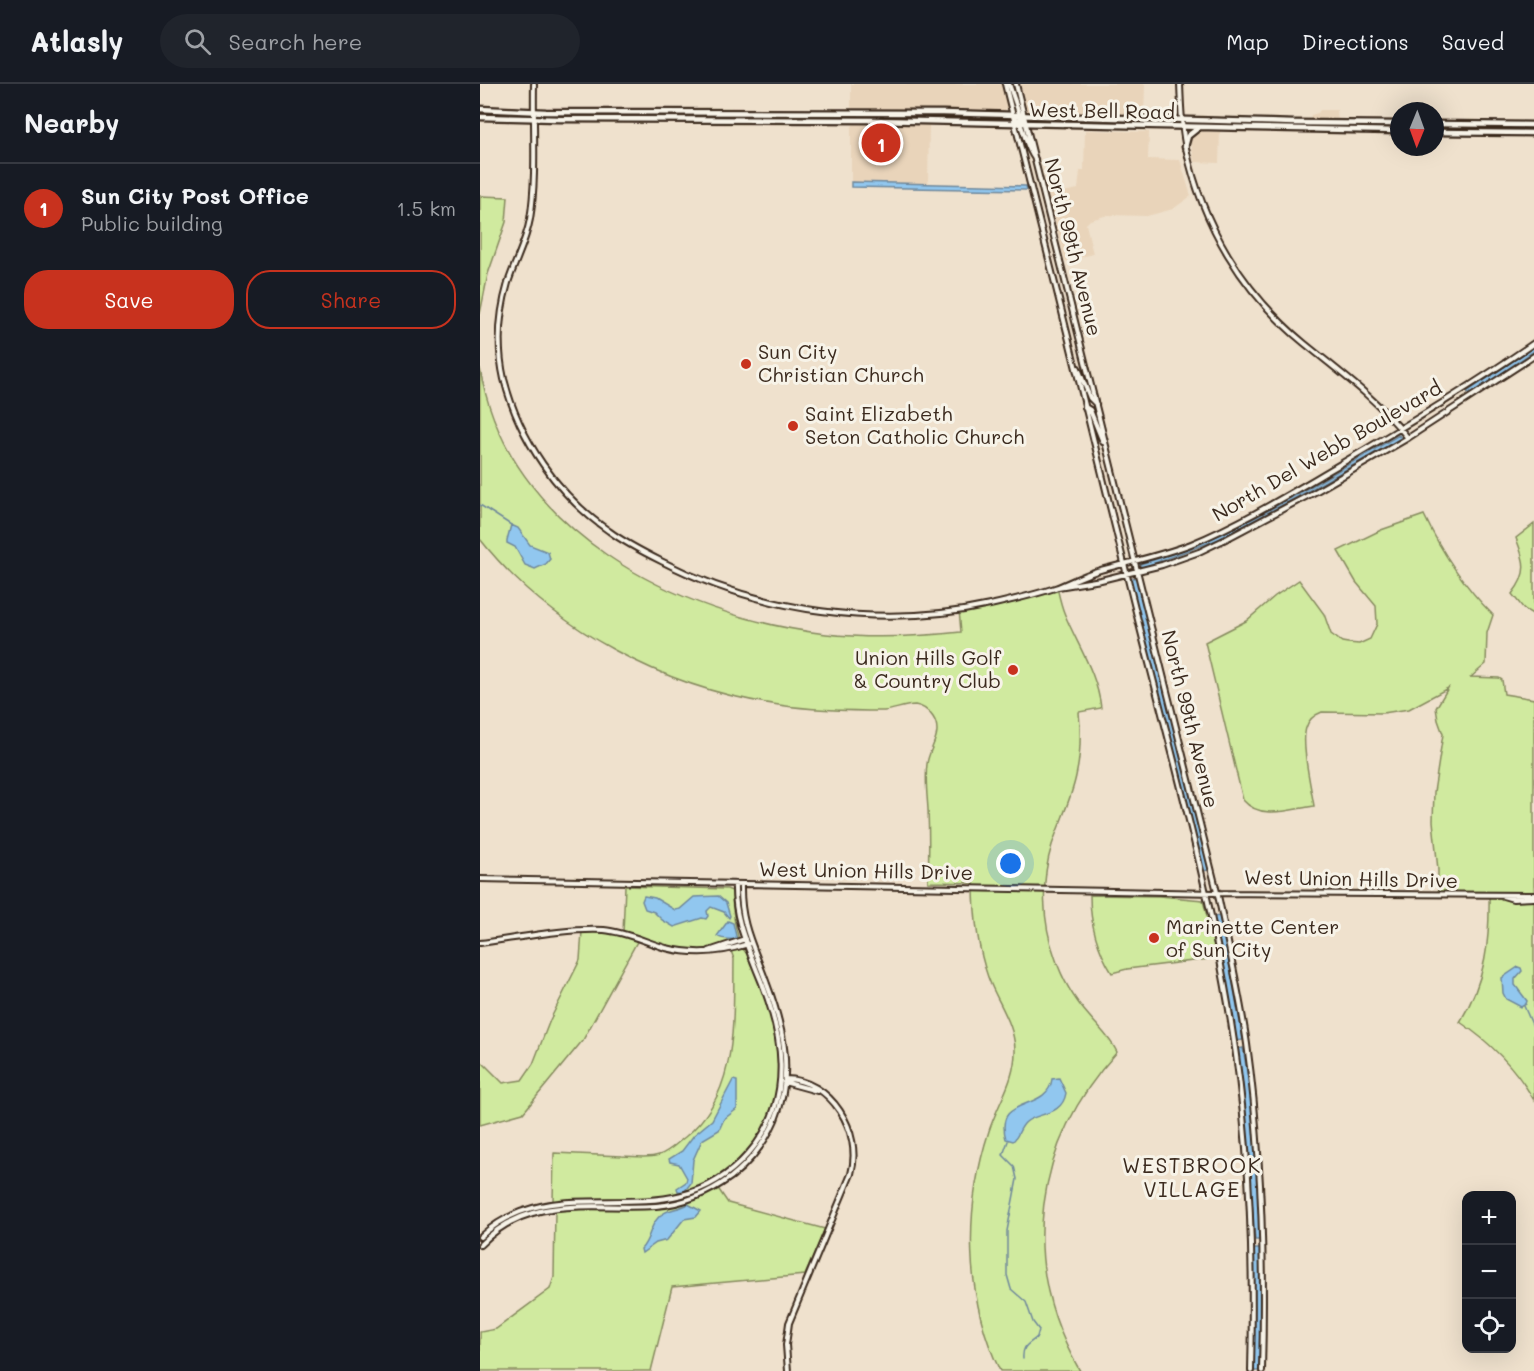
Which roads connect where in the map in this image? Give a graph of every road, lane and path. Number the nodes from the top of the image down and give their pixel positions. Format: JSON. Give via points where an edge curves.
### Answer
{"nodes":[{"id":1,"x":534,"y":84,"type":"edge"},
{"id":2,"x":1007,"y":84,"type":"edge"},
{"id":3,"x":1016,"y":84,"type":"edge"},
{"id":4,"x":1180,"y":84,"type":"edge"},
{"id":5,"x":480,"y":110,"type":"edge"},
{"id":6,"x":534,"y":111,"type":"junction"},
{"id":7,"x":1013,"y":115,"type":"junction"},
{"id":8,"x":1022,"y":116,"type":"junction"},
{"id":9,"x":480,"y":117,"type":"edge"},
{"id":10,"x":1121,"y":118,"type":"junction"},
{"id":11,"x":534,"y":119,"type":"junction"},
{"id":12,"x":1182,"y":120,"type":"junction"},
{"id":13,"x":1018,"y":124,"type":"junction"},
{"id":14,"x":1027,"y":124,"type":"junction"},
{"id":15,"x":1390,"y":124,"type":"edge"},
{"id":16,"x":1444,"y":124,"type":"edge"},
{"id":17,"x":1534,"y":125,"type":"edge"},
{"id":18,"x":1121,"y":126,"type":"junction"},
{"id":19,"x":1183,"y":127,"type":"junction"},
{"id":20,"x":1198,"y":128,"type":"junction"},
{"id":21,"x":1390,"y":131,"type":"edge"},
{"id":22,"x":1444,"y":132,"type":"edge"},
{"id":23,"x":1534,"y":133,"type":"edge"},
{"id":24,"x":1185,"y":147,"type":"junction"},
{"id":25,"x":1036,"y":161,"type":"junction"},
{"id":26,"x":1040,"y":175,"type":"junction"},
{"id":27,"x":1029,"y":177,"type":"junction"},
{"id":28,"x":1534,"y":343,"type":"edge"},
{"id":29,"x":1534,"y":356,"type":"edge"},
{"id":30,"x":1074,"y":359,"type":"junction"},
{"id":31,"x":1096,"y":404,"type":"junction"},
{"id":32,"x":1085,"y":406,"type":"junction"},
{"id":33,"x":1401,"y":429,"type":"junction"},
{"id":34,"x":1408,"y":438,"type":"junction"},
{"id":35,"x":1108,"y":454,"type":"junction"},
{"id":36,"x":1135,"y":562,"type":"junction"},
{"id":37,"x":1125,"y":565,"type":"junction"},
{"id":38,"x":1138,"y":572,"type":"junction"},
{"id":39,"x":1127,"y":574,"type":"junction"},
{"id":40,"x":1057,"y":587,"type":"junction"},
{"id":41,"x":480,"y":879,"type":"edge"},
{"id":42,"x":735,"y":884,"type":"junction"},
{"id":43,"x":741,"y":884,"type":"junction"},
{"id":44,"x":1205,"y":893,"type":"junction"},
{"id":45,"x":1217,"y":893,"type":"junction"},
{"id":46,"x":1534,"y":897,"type":"edge"},
{"id":47,"x":746,"y":941,"type":"junction"},
{"id":48,"x":480,"y":943,"type":"edge"},
{"id":49,"x":784,"y":1081,"type":"junction"},
{"id":50,"x":550,"y":1205,"type":"junction"},
{"id":51,"x":480,"y":1237,"type":"edge"},
{"id":52,"x":480,"y":1245,"type":"edge"},
{"id":53,"x":788,"y":1371,"type":"edge"},
{"id":54,"x":1251,"y":1371,"type":"edge"},
{"id":55,"x":1262,"y":1371,"type":"edge"}],
"edges":[{"from":1,"to":6,"type":"street"},
{"from":2,"to":7,"type":"street","name":"North 99th Avenue"},
{"from":2,"to":8,"type":"street"},
{"from":3,"to":8,"type":"street","name":"North 99th Avenue"},
{"from":4,"to":12,"type":"street"},
{"from":5,"to":6,"type":"main road","name":"West Bell Road"},
{"from":6,"to":7,"type":"main road","name":"West Bell Road"},
{"from":6,"to":11,"type":"street"},
{"from":7,"to":8,"type":"main road","name":"West Bell Road"},
{"from":7,"to":13,"type":"street","name":"North 99th Avenue"},
{"from":8,"to":10,"type":"main road","name":"West Bell Road"},
{"from":8,"to":14,"type":"street","name":"North 99th Avenue"},
{"from":9,"to":11,"type":"main road","name":"West Bell Road"},
{"from":10,"to":12,"type":"main road","name":"West Bell Road"},
{"from":10,"to":18,"type":"main road"},
{"from":11,"to":13,"type":"main road","name":"West Bell Road"},
{"from":11,"to":40,"type":"street","via":[[530,215],[502,311],[504,378],[520,426],[550,474],[580,508],[607,530],[664,563],[706,581],[744,594],[825,611],[885,615],[943,612],[985,606]]},
{"from":12,"to":15,"type":"main road","name":"West Bell Road"},
{"from":12,"to":19,"type":"street"},
{"from":13,"to":14,"type":"main road","name":"West Bell Road"},
{"from":13,"to":25,"type":"street"},
{"from":13,"to":27,"type":"street","name":"North 99th Avenue"},
{"from":14,"to":18,"type":"main road","name":"West Bell Road"},
{"from":14,"to":25,"type":"street","name":"North 99th Avenue"},
{"from":16,"to":17,"type":"main road"},
{"from":18,"to":19,"type":"main road","name":"West Bell Road"},
{"from":19,"to":20,"type":"main road","name":"West Bell Road"},
{"from":19,"to":24,"type":"street"},
{"from":20,"to":21,"type":"main road","name":"West Bell Road"},
{"from":20,"to":24,"type":"main road","via":[[1188,136]]},
{"from":22,"to":23,"type":"main road"},
{"from":24,"to":33,"type":"street","via":[[1210,220],[1245,282],[1273,315],[1371,396]]},
{"from":25,"to":26,"type":"street","name":"North 99th Avenue"},
{"from":26,"to":27,"type":"street"},
{"from":26,"to":31,"type":"street","name":"North 99th Avenue"},
{"from":27,"to":30,"type":"street","name":"North 99th Avenue"},
{"from":28,"to":33,"type":"street","name":"North Del Webb Boulevard"},
{"from":29,"to":34,"type":"street","name":"North Del Webb Boulevard"},
{"from":30,"to":31,"type":"street"},
{"from":30,"to":32,"type":"street","name":"North 99th Avenue"},
{"from":31,"to":35,"type":"street","name":"North 99th Avenue"},
{"from":32,"to":35,"type":"street"},
{"from":32,"to":37,"type":"street","name":"North 99th Avenue"},
{"from":33,"to":34,"type":"street"},
{"from":33,"to":36,"type":"street","name":"North Del Webb Boulevard","via":[[1228,527]]},
{"from":34,"to":38,"type":"street","name":"North Del Webb Boulevard","via":[[1228,538],[1189,556]]},
{"from":35,"to":36,"type":"street","name":"North 99th Avenue"},
{"from":36,"to":37,"type":"street","name":"North Del Webb Boulevard"},
{"from":36,"to":38,"type":"street","name":"North 99th Avenue"},
{"from":37,"to":39,"type":"street","name":"North 99th Avenue"},
{"from":37,"to":40,"type":"street","name":"North Del Webb Boulevard"},
{"from":38,"to":39,"type":"street","name":"North Del Webb Boulevard"},
{"from":38,"to":45,"type":"street","name":"North 99th Avenue"},
{"from":39,"to":40,"type":"street","name":"North Del Webb Boulevard"},
{"from":39,"to":44,"type":"street","name":"North 99th Avenue"},
{"from":41,"to":42,"type":"street","name":"West Union Hills Drive"},
{"from":42,"to":43,"type":"street","name":"West Union Hills Drive"},
{"from":42,"to":47,"type":"street","via":[[735,908]]},
{"from":43,"to":44,"type":"street","name":"West Union Hills Drive"},
{"from":43,"to":47,"type":"street"},
{"from":44,"to":45,"type":"street","name":"West Union Hills Drive"},
{"from":44,"to":54,"type":"street","name":"North 99th Avenue","via":[[1231,1021],[1244,1118],[1252,1245]]},
{"from":45,"to":46,"type":"street","name":"West Union Hills Drive"},
{"from":45,"to":55,"type":"street","name":"North 99th Avenue","via":[[1240,1005],[1254,1112],[1264,1244]]},
{"from":47,"to":48,"type":"street","via":[[728,951],[681,951],[602,930]]},
{"from":47,"to":49,"type":"street","via":[[779,1039]]},
{"from":47,"to":49,"type":"street","via":[[751,943],[768,984],[782,1032]]},
{"from":49,"to":50,"type":"street","via":[[766,1128],[749,1154],[706,1186],[656,1201]]},
{"from":49,"to":53,"type":"street","via":[[819,1091],[831,1101],[845,1119],[853,1142],[854,1162],[794,1309],[787,1334]]},
{"from":50,"to":51,"type":"street","via":[[508,1217]]},
{"from":50,"to":52,"type":"street","via":[[510,1221]]}]}
